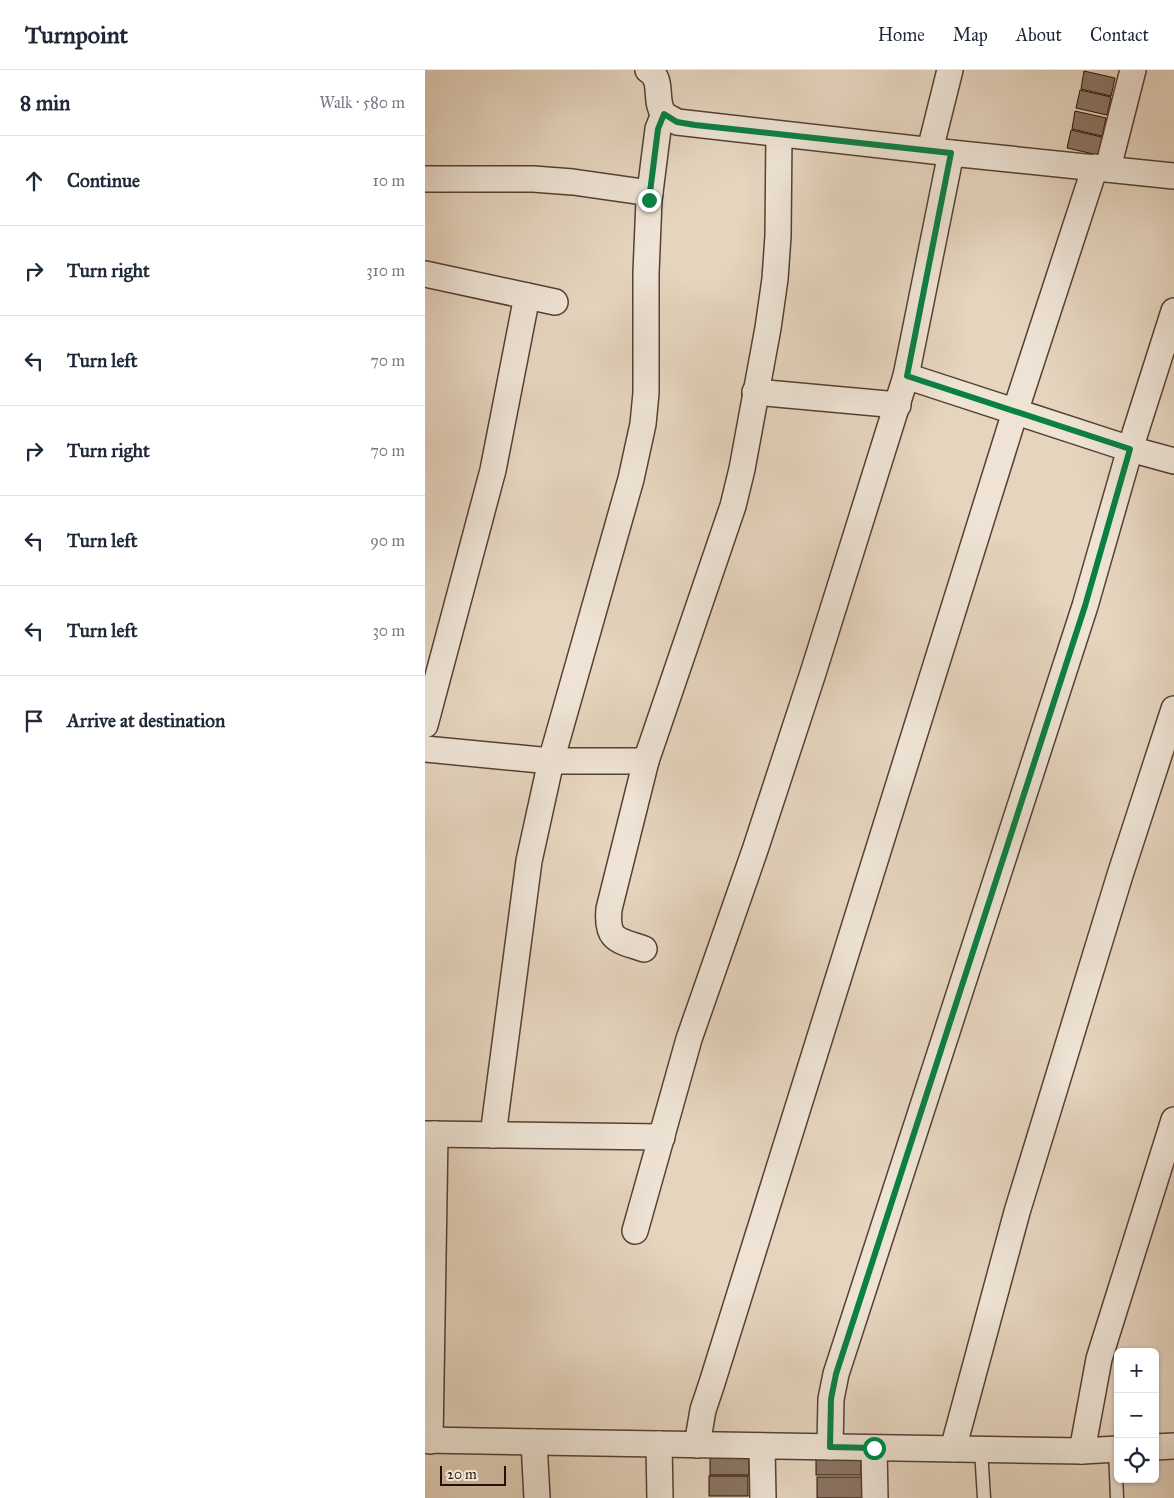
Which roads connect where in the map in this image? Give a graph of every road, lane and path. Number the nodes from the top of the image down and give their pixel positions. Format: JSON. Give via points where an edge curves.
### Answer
{"nodes":[{"id":1,"x":950,"y":70,"type":"edge"},
{"id":2,"x":1133,"y":70,"type":"edge"},
{"id":3,"x":655,"y":73,"type":"edge"},
{"id":4,"x":664,"y":114,"type":"junction"},
{"id":5,"x":779,"y":134,"type":"junction"},
{"id":6,"x":940,"y":152,"type":"junction"},
{"id":7,"x":1101,"y":168,"type":"junction"},
{"id":8,"x":1174,"y":176,"type":"edge"},
{"id":9,"x":425,"y":179,"type":"edge"},
{"id":10,"x":650,"y":193,"type":"junction"},
{"id":11,"x":425,"y":274,"type":"edge"},
{"id":12,"x":527,"y":296,"type":"junction"},
{"id":13,"x":555,"y":302,"type":"dead end"},
{"id":14,"x":1174,"y":311,"type":"edge"},
{"id":15,"x":907,"y":376,"type":"junction"},
{"id":16,"x":755,"y":392,"type":"junction"},
{"id":17,"x":897,"y":405,"type":"junction"},
{"id":18,"x":1015,"y":412,"type":"junction"},
{"id":19,"x":1130,"y":449,"type":"junction"},
{"id":20,"x":1174,"y":461,"type":"edge"},
{"id":21,"x":1174,"y":709,"type":"edge"},
{"id":22,"x":425,"y":724,"type":"edge"},
{"id":23,"x":425,"y":749,"type":"edge"},
{"id":24,"x":551,"y":761,"type":"junction"},
{"id":25,"x":646,"y":761,"type":"junction"},
{"id":26,"x":644,"y":949,"type":"dead end"},
{"id":27,"x":1174,"y":1120,"type":"edge"},
{"id":28,"x":430,"y":1134,"type":"edge"},
{"id":29,"x":493,"y":1135,"type":"junction"},
{"id":30,"x":662,"y":1137,"type":"junction"},
{"id":31,"x":635,"y":1231,"type":"dead end"},
{"id":32,"x":427,"y":1441,"type":"edge"},
{"id":33,"x":534,"y":1442,"type":"junction"},
{"id":34,"x":659,"y":1444,"type":"junction"},
{"id":35,"x":697,"y":1445,"type":"junction"},
{"id":36,"x":762,"y":1446,"type":"junction"},
{"id":37,"x":1174,"y":1446,"type":"edge"},
{"id":38,"x":830,"y":1447,"type":"junction"},
{"id":39,"x":1159,"y":1447,"type":"edge"},
{"id":40,"x":874,"y":1448,"type":"junction"},
{"id":41,"x":953,"y":1449,"type":"junction"},
{"id":42,"x":981,"y":1449,"type":"junction"},
{"id":43,"x":1114,"y":1449,"type":"edge"},
{"id":44,"x":1082,"y":1451,"type":"junction"},
{"id":45,"x":1117,"y":1483,"type":"edge"},
{"id":46,"x":537,"y":1498,"type":"edge"},
{"id":47,"x":660,"y":1498,"type":"edge"},
{"id":48,"x":763,"y":1498,"type":"edge"},
{"id":49,"x":875,"y":1498,"type":"edge"},
{"id":50,"x":984,"y":1498,"type":"edge"},
{"id":51,"x":1117,"y":1498,"type":"edge"}],
"edges":[{"from":1,"to":6,"type":"street"},
{"from":2,"to":7,"type":"street"},
{"from":3,"to":4,"type":"street"},
{"from":4,"to":5,"type":"street","via":[[677,122]]},
{"from":4,"to":10,"type":"street","via":[[658,129]]},
{"from":5,"to":6,"type":"street"},
{"from":5,"to":16,"type":"street","via":[[775,279]]},
{"from":6,"to":7,"type":"street"},
{"from":6,"to":15,"type":"street"},
{"from":7,"to":8,"type":"street"},
{"from":7,"to":18,"type":"street"},
{"from":9,"to":10,"type":"street","via":[[533,179]]},
{"from":10,"to":24,"type":"street","via":[[643,424],[631,479]]},
{"from":11,"to":12,"type":"street"},
{"from":12,"to":13,"type":"street"},
{"from":12,"to":22,"type":"street","via":[[493,470]]},
{"from":14,"to":19,"type":"street"},
{"from":15,"to":17,"type":"street"},
{"from":15,"to":18,"type":"street"},
{"from":16,"to":17,"type":"street"},
{"from":16,"to":25,"type":"street","via":[[733,506]]},
{"from":17,"to":30,"type":"street","via":[[758,840],[689,1039]]},
{"from":18,"to":19,"type":"street"},
{"from":18,"to":35,"type":"street","via":[[703,1410]]},
{"from":19,"to":20,"type":"street"},
{"from":19,"to":38,"type":"street","via":[[1085,606],[836,1374],[831,1399]]},
{"from":21,"to":41,"type":"street","via":[[1119,875],[1017,1212]]},
{"from":23,"to":24,"type":"street"},
{"from":24,"to":25,"type":"street"},
{"from":24,"to":29,"type":"street","via":[[529,861]]},
{"from":25,"to":26,"type":"street","via":[[608,920],[616,939]]},
{"from":27,"to":44,"type":"street","via":[[1099,1359]]},
{"from":28,"to":29,"type":"street"},
{"from":28,"to":32,"type":"street"},
{"from":29,"to":30,"type":"street"},
{"from":30,"to":31,"type":"street"},
{"from":32,"to":33,"type":"street"},
{"from":33,"to":34,"type":"street"},
{"from":33,"to":46,"type":"street"},
{"from":34,"to":35,"type":"street"},
{"from":34,"to":47,"type":"street"},
{"from":35,"to":36,"type":"street"},
{"from":36,"to":38,"type":"street"},
{"from":36,"to":48,"type":"street"},
{"from":37,"to":39,"type":"street"},
{"from":38,"to":40,"type":"street"},
{"from":40,"to":41,"type":"street"},
{"from":40,"to":49,"type":"street"},
{"from":41,"to":42,"type":"street"},
{"from":42,"to":44,"type":"street"},
{"from":42,"to":50,"type":"lane"},
{"from":43,"to":44,"type":"street"},
{"from":45,"to":51,"type":"lane"}]}
